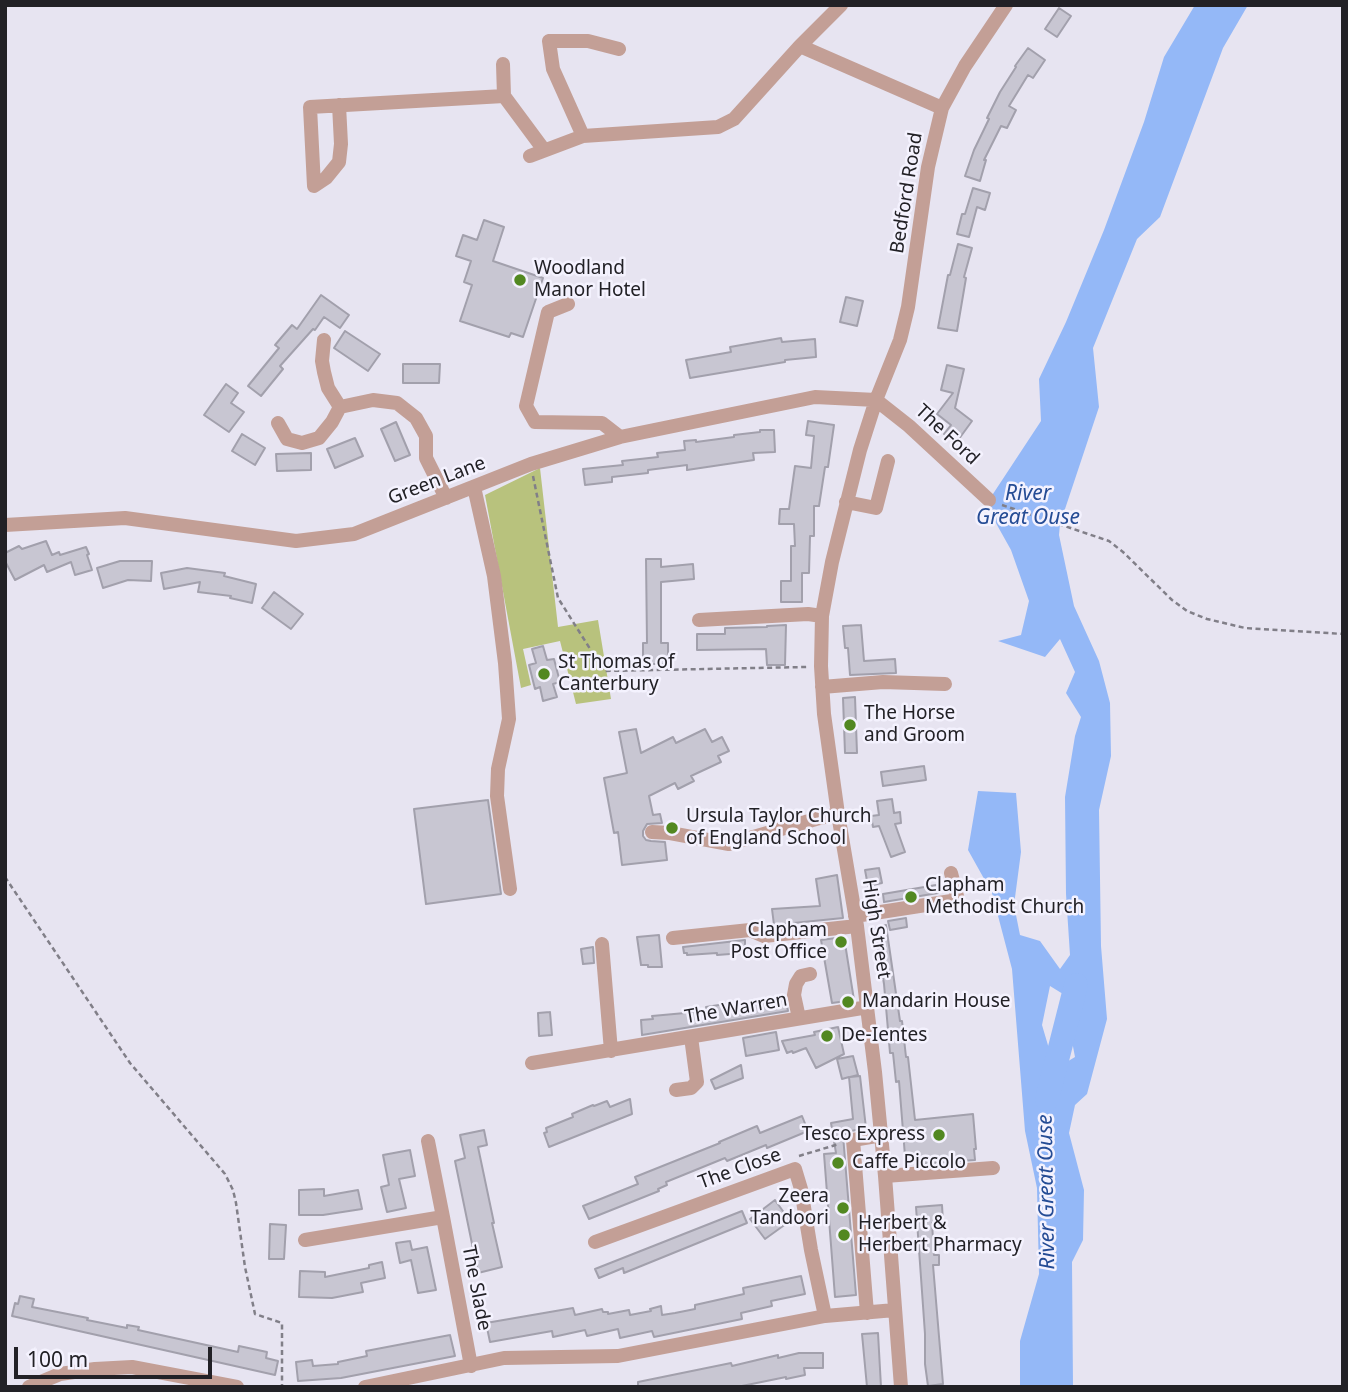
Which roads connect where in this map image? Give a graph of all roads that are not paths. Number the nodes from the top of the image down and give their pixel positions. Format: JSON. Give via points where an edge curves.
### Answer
{"nodes":[{"id":1,"x":841,"y":5,"type":"edge"},
{"id":2,"x":1006,"y":5,"type":"edge"},
{"id":3,"x":800,"y":46,"type":"junction"},
{"id":4,"x":619,"y":49,"type":"dead end"},
{"id":5,"x":503,"y":64,"type":"dead end"},
{"id":6,"x":504,"y":96,"type":"junction"},
{"id":7,"x":339,"y":105,"type":"junction"},
{"id":8,"x":942,"y":108,"type":"junction"},
{"id":9,"x":583,"y":136,"type":"junction"},
{"id":10,"x":568,"y":304,"type":"dead end"},
{"id":11,"x":324,"y":340,"type":"dead end"},
{"id":12,"x":876,"y":400,"type":"junction"},
{"id":13,"x":340,"y":407,"type":"junction"},
{"id":14,"x":278,"y":423,"type":"dead end"},
{"id":15,"x":620,"y":436,"type":"junction"},
{"id":16,"x":888,"y":461,"type":"dead end"},
{"id":17,"x":474,"y":487,"type":"junction"},
{"id":18,"x":446,"y":498,"type":"junction"},
{"id":19,"x":989,"y":500,"type":"road end"},
{"id":20,"x":846,"y":502,"type":"junction"},
{"id":21,"x":5,"y":525,"type":"edge"},
{"id":22,"x":822,"y":616,"type":"junction"},
{"id":23,"x":698,"y":620,"type":"dead end"},
{"id":24,"x":945,"y":684,"type":"dead end"},
{"id":25,"x":822,"y":687,"type":"junction"},
{"id":26,"x":838,"y":814,"type":"junction"},
{"id":27,"x":652,"y":832,"type":"dead end"},
{"id":28,"x":951,"y":873,"type":"dead end"},
{"id":29,"x":510,"y":889,"type":"dead end"},
{"id":30,"x":856,"y":921,"type":"junction"},
{"id":31,"x":673,"y":937,"type":"dead end"},
{"id":32,"x":602,"y":944,"type":"dead end"},
{"id":33,"x":810,"y":974,"type":"dead end"},
{"id":34,"x":868,"y":1007,"type":"junction"},
{"id":35,"x":799,"y":1018,"type":"junction"},
{"id":36,"x":691,"y":1037,"type":"junction"},
{"id":37,"x":611,"y":1051,"type":"junction"},
{"id":38,"x":532,"y":1063,"type":"dead end"},
{"id":39,"x":676,"y":1090,"type":"dead end"},
{"id":40,"x":881,"y":1135,"type":"junction"},
{"id":41,"x":428,"y":1141,"type":"dead end"},
{"id":42,"x":993,"y":1168,"type":"dead end"},
{"id":43,"x":885,"y":1176,"type":"junction"},
{"id":44,"x":443,"y":1217,"type":"junction"},
{"id":45,"x":304,"y":1240,"type":"dead end"},
{"id":46,"x":595,"y":1242,"type":"dead end"},
{"id":47,"x":895,"y":1310,"type":"junction"},
{"id":48,"x":867,"y":1313,"type":"junction"},
{"id":49,"x":825,"y":1316,"type":"junction"},
{"id":50,"x":471,"y":1366,"type":"junction"},
{"id":51,"x":196,"y":1383,"type":"edge"},
{"id":52,"x":29,"y":1387,"type":"edge"},
{"id":53,"x":237,"y":1387,"type":"edge"},
{"id":54,"x":365,"y":1387,"type":"edge"},
{"id":55,"x":901,"y":1387,"type":"edge"}],
"edges":[{"from":1,"to":3,"type":"street"},
{"from":2,"to":8,"type":"street","name":"Bedford Road"},
{"from":3,"to":8,"type":"street"},
{"from":3,"to":9,"type":"street","via":[[734,119],[718,127]]},
{"from":4,"to":9,"type":"street","via":[[588,41],[549,41],[553,69]]},
{"from":5,"to":6,"type":"street"},
{"from":6,"to":7,"type":"street"},
{"from":6,"to":9,"type":"street","via":[[537,153]]},
{"from":7,"to":7,"type":"street","via":[[310,107],[314,187],[339,162]]},
{"from":8,"to":12,"type":"street","name":"Bedford Road","via":[[928,167],[908,307]]},
{"from":10,"to":15,"type":"street","via":[[548,312],[526,406],[536,422],[602,423]]},
{"from":11,"to":13,"type":"street","via":[[322,361],[328,388]]},
{"from":12,"to":15,"type":"street","name":"Green Lane","via":[[815,397]]},
{"from":12,"to":19,"type":"street","name":"The Ford"},
{"from":12,"to":20,"type":"street","name":"High Street"},
{"from":13,"to":14,"type":"street","via":[[319,438],[302,443],[286,439]]},
{"from":13,"to":18,"type":"street","via":[[373,400],[397,403],[416,418],[426,436],[426,458]]},
{"from":15,"to":17,"type":"street","name":"Green Lane"},
{"from":16,"to":20,"type":"street","via":[[876,508]]},
{"from":17,"to":18,"type":"street","name":"Green Lane"},
{"from":17,"to":29,"type":"street","via":[[494,576],[505,663],[509,719],[497,796]]},
{"from":18,"to":21,"type":"street","name":"Green Lane","via":[[354,534],[296,541],[125,518]]},
{"from":20,"to":22,"type":"street","name":"High Street"},
{"from":22,"to":23,"type":"street"},
{"from":22,"to":25,"type":"street","name":"High Street"},
{"from":24,"to":25,"type":"street","via":[[883,682]]},
{"from":25,"to":26,"type":"street","name":"High Street"},
{"from":26,"to":27,"type":"street","via":[[729,844]]},
{"from":26,"to":30,"type":"street","name":"High Street"},
{"from":28,"to":30,"type":"street","via":[[958,900]]},
{"from":30,"to":31,"type":"street","via":[[764,936],[750,930]]},
{"from":30,"to":34,"type":"street","name":"High Street"},
{"from":32,"to":37,"type":"street"},
{"from":33,"to":35,"type":"street","via":[[801,976],[796,984]]},
{"from":34,"to":35,"type":"street","name":"The Warren"},
{"from":34,"to":40,"type":"street","name":"High Street"},
{"from":35,"to":36,"type":"street","name":"The Warren"},
{"from":36,"to":37,"type":"street","name":"The Warren"},
{"from":36,"to":39,"type":"street","via":[[697,1082]]},
{"from":37,"to":38,"type":"street","name":"The Warren"},
{"from":40,"to":43,"type":"street","name":"High Street"},
{"from":40,"to":48,"type":"street","via":[[853,1140]]},
{"from":41,"to":44,"type":"street","name":"The Slade"},
{"from":42,"to":43,"type":"street"},
{"from":43,"to":47,"type":"street","name":"High Street"},
{"from":44,"to":45,"type":"street"},
{"from":44,"to":50,"type":"street","name":"The Slade"},
{"from":46,"to":49,"type":"street","name":"The Close","via":[[795,1169]]},
{"from":47,"to":48,"type":"street"},
{"from":47,"to":55,"type":"street","name":"High Street"},
{"from":48,"to":49,"type":"street"},
{"from":49,"to":50,"type":"street","via":[[618,1356],[504,1358]]},
{"from":50,"to":54,"type":"street"},
{"from":51,"to":52,"type":"street","via":[[132,1367],[60,1374]]},
{"from":51,"to":53,"type":"street"}]}
